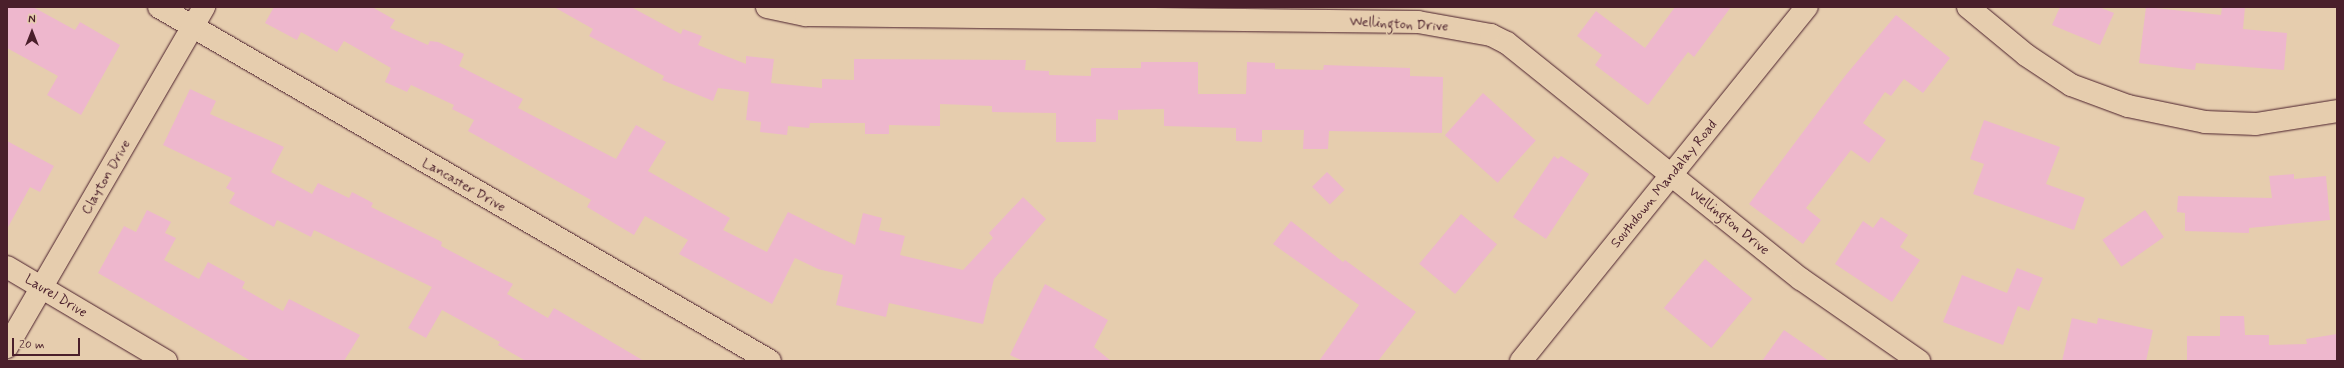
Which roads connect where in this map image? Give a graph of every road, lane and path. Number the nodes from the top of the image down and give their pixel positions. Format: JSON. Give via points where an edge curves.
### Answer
{"nodes":[{"id":1,"x":159,"y":7,"type":"edge"},
{"id":2,"x":204,"y":7,"type":"edge"},
{"id":3,"x":767,"y":7,"type":"edge"},
{"id":4,"x":1806,"y":7,"type":"edge"},
{"id":5,"x":1968,"y":7,"type":"edge"},
{"id":6,"x":1066,"y":13,"type":"edge"},
{"id":7,"x":1355,"y":14,"type":"edge"},
{"id":8,"x":193,"y":27,"type":"junction"},
{"id":9,"x":2337,"y":111,"type":"edge"},
{"id":10,"x":1671,"y":175,"type":"junction"},
{"id":11,"x":7,"y":267,"type":"edge"},
{"id":12,"x":42,"y":287,"type":"junction"},
{"id":13,"x":7,"y":347,"type":"edge"},
{"id":14,"x":166,"y":361,"type":"edge"},
{"id":15,"x":770,"y":361,"type":"edge"},
{"id":16,"x":1521,"y":361,"type":"edge"},
{"id":17,"x":1919,"y":361,"type":"edge"}],
"edges":[{"from":1,"to":8,"type":"street","name":"Lancaster Drive"},
{"from":2,"to":8,"type":"street","name":"Clayton Drive"},
{"from":3,"to":6,"type":"street","name":"Wellington Drive","via":[[806,15]]},
{"from":4,"to":10,"type":"street","name":"Southdown Mandalay Road"},
{"from":5,"to":9,"type":"street","via":[[2026,55],[2070,85],[2128,106],[2205,122],[2256,124]]},
{"from":6,"to":7,"type":"street","name":"Wellington Drive"},
{"from":7,"to":10,"type":"street","name":"Wellington Drive","via":[[1491,35]]},
{"from":8,"to":12,"type":"street","name":"Clayton Drive"},
{"from":8,"to":15,"type":"street","name":"Lancaster Drive"},
{"from":10,"to":16,"type":"street","name":"Southdown Mandalay Road"},
{"from":10,"to":17,"type":"street","name":"Wellington Drive","via":[[1807,284]]},
{"from":11,"to":12,"type":"street","name":"Laurel Drive"},
{"from":12,"to":13,"type":"street","name":"Clayton Drive"},
{"from":12,"to":14,"type":"street","name":"Laurel Drive"}]}
